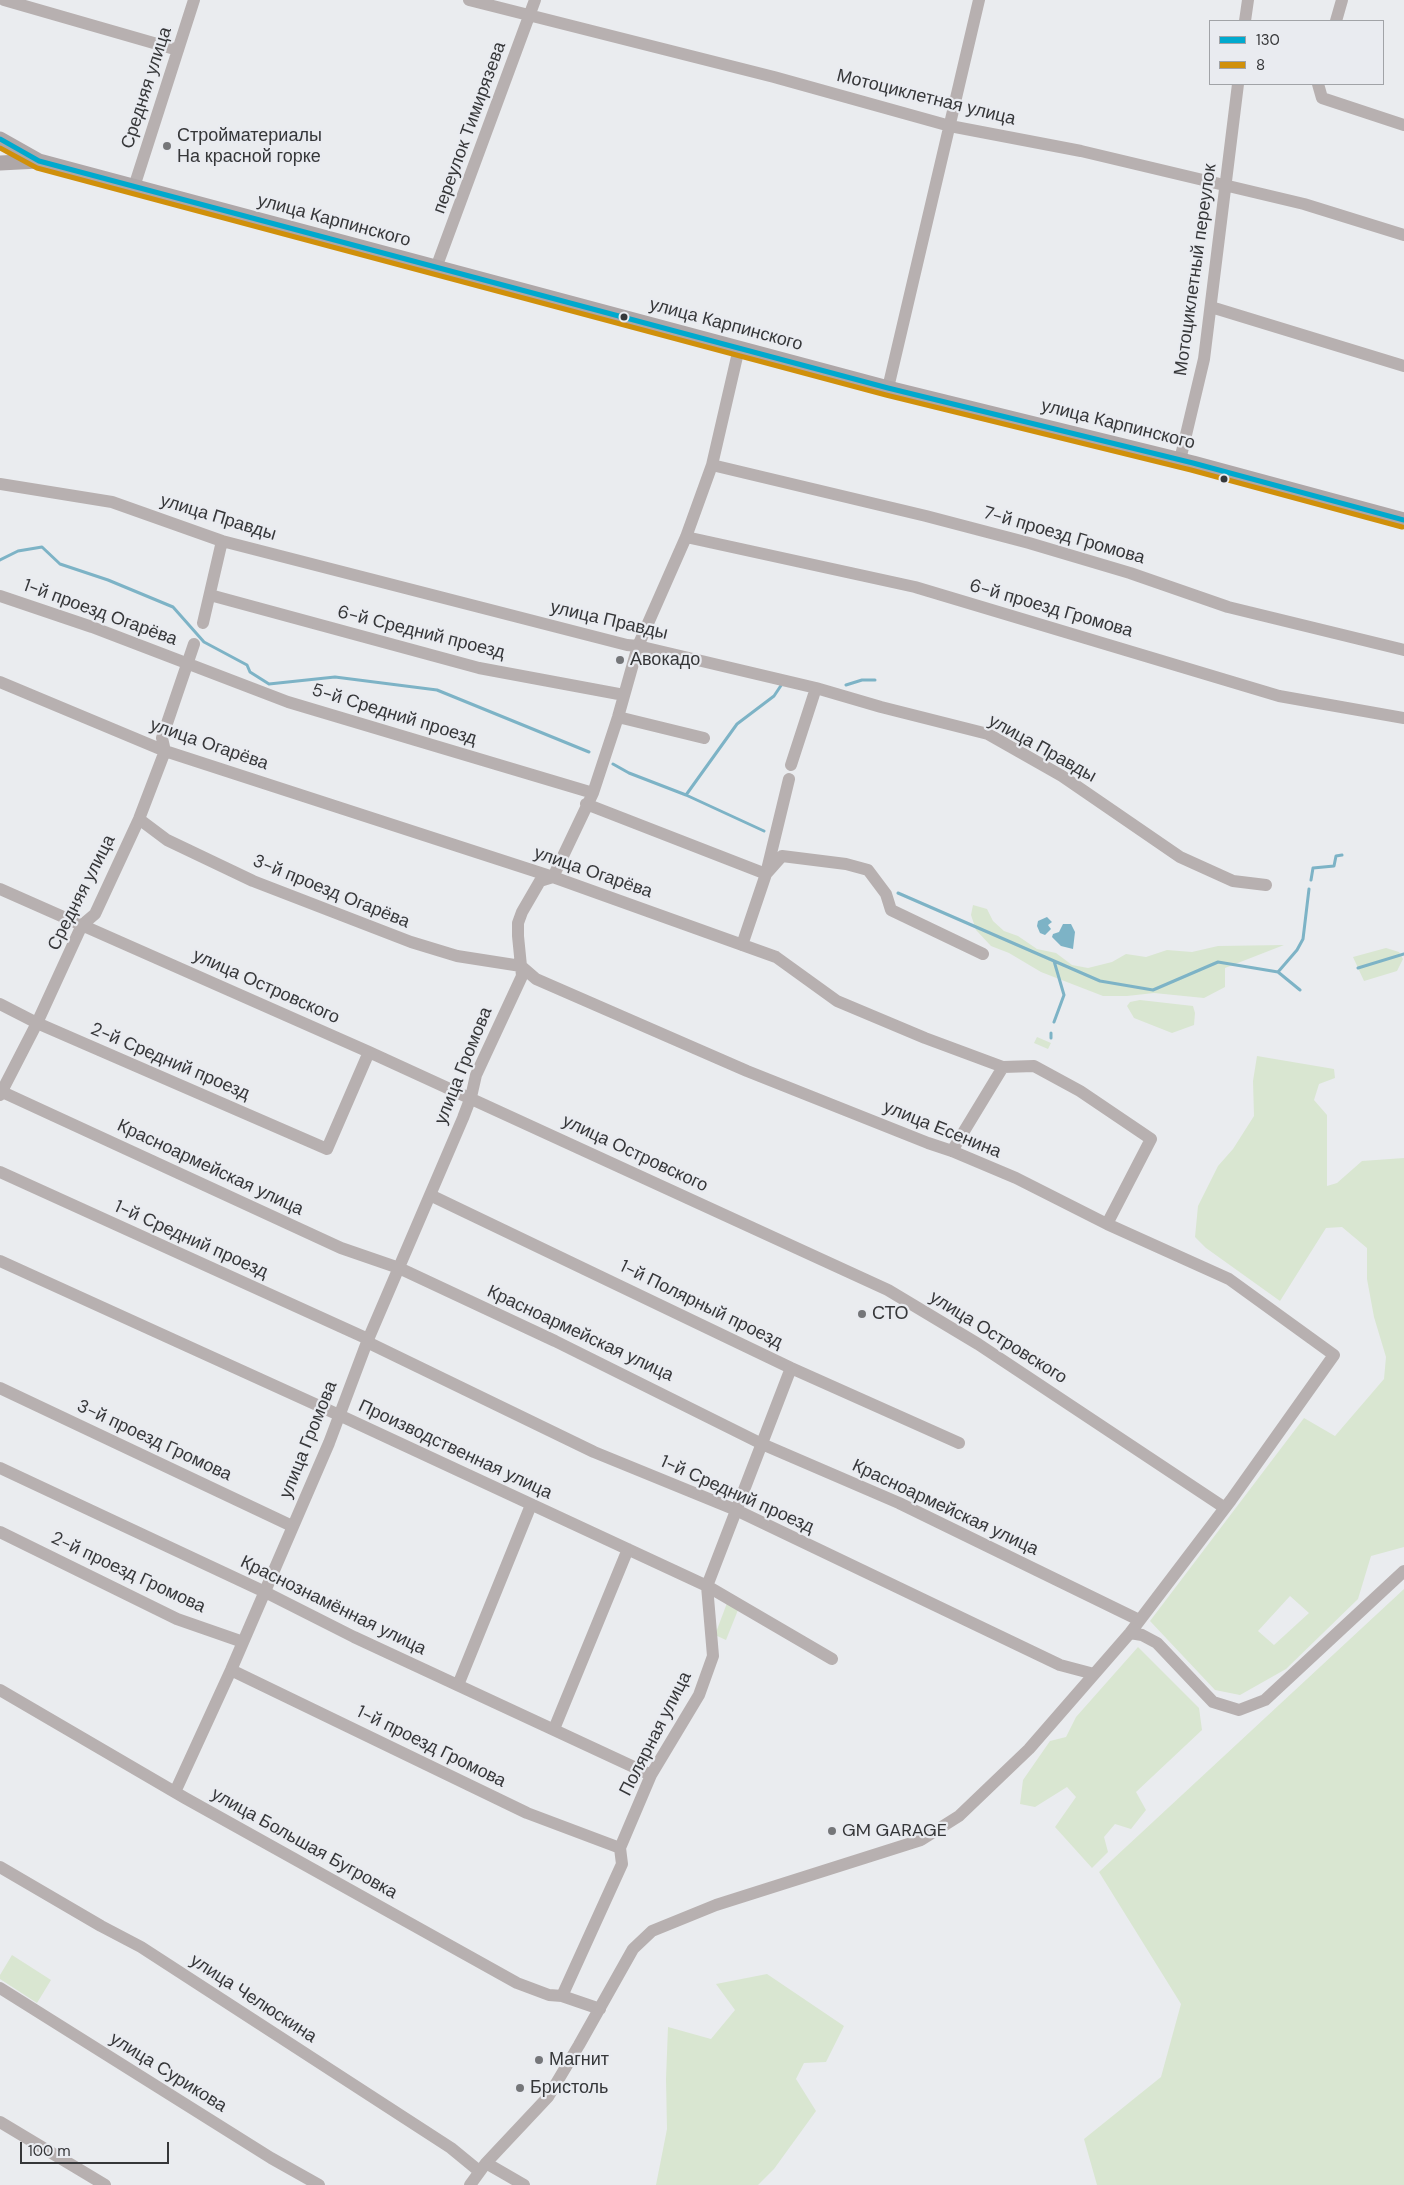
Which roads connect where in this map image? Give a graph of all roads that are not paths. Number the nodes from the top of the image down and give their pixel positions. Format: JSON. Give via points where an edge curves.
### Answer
{"nodes":[{"id":1,"x":4,"y":0,"type":"edge"},
{"id":2,"x":194,"y":0,"type":"edge"},
{"id":3,"x":469,"y":0,"type":"edge"},
{"id":4,"x":535,"y":0,"type":"edge"},
{"id":5,"x":979,"y":0,"type":"edge"},
{"id":6,"x":1248,"y":0,"type":"edge"},
{"id":7,"x":1342,"y":0,"type":"edge"},
{"id":8,"x":530,"y":17,"type":"junction"},
{"id":9,"x":1246,"y":20,"type":"edge"},
{"id":10,"x":1336,"y":20,"type":"edge"},
{"id":11,"x":178,"y":50,"type":"junction"},
{"id":12,"x":1238,"y":85,"type":"edge"},
{"id":13,"x":1318,"y":85,"type":"edge"},
{"id":14,"x":950,"y":126,"type":"junction"},
{"id":15,"x":1404,"y":126,"type":"edge"},
{"id":16,"x":0,"y":139,"type":"edge"},
{"id":17,"x":39,"y":161,"type":"junction"},
{"id":18,"x":0,"y":163,"type":"edge"},
{"id":19,"x":134,"y":186,"type":"junction"},
{"id":20,"x":1226,"y":187,"type":"junction"},
{"id":21,"x":1404,"y":234,"type":"edge"},
{"id":22,"x":436,"y":268,"type":"junction"},
{"id":23,"x":1211,"y":308,"type":"junction"},
{"id":24,"x":738,"y":348,"type":"junction"},
{"id":25,"x":1404,"y":366,"type":"edge"},
{"id":26,"x":888,"y":388,"type":"junction"},
{"id":27,"x":1180,"y":460,"type":"junction"},
{"id":28,"x":712,"y":465,"type":"junction"},
{"id":29,"x":0,"y":484,"type":"edge"},
{"id":30,"x":1404,"y":520,"type":"edge"},
{"id":31,"x":686,"y":537,"type":"junction"},
{"id":32,"x":222,"y":540,"type":"junction"},
{"id":33,"x":210,"y":595,"type":"junction"},
{"id":34,"x":0,"y":596,"type":"edge"},
{"id":35,"x":202,"y":623,"type":"dead end"},
{"id":36,"x":194,"y":644,"type":"dead end"},
{"id":37,"x":638,"y":646,"type":"junction"},
{"id":38,"x":1404,"y":650,"type":"edge"},
{"id":39,"x":188,"y":664,"type":"junction"},
{"id":40,"x":0,"y":682,"type":"edge"},
{"id":41,"x":816,"y":688,"type":"junction"},
{"id":42,"x":624,"y":695,"type":"junction"},
{"id":43,"x":618,"y":717,"type":"junction"},
{"id":44,"x":1404,"y":718,"type":"edge"},
{"id":45,"x":704,"y":738,"type":"dead end"},
{"id":46,"x":165,"y":751,"type":"junction"},
{"id":47,"x":791,"y":765,"type":"dead end"},
{"id":48,"x":789,"y":779,"type":"dead end"},
{"id":49,"x":593,"y":792,"type":"junction"},
{"id":50,"x":586,"y":804,"type":"junction"},
{"id":51,"x":139,"y":819,"type":"junction"},
{"id":52,"x":766,"y":874,"type":"junction"},
{"id":53,"x":553,"y":877,"type":"junction"},
{"id":54,"x":1266,"y":886,"type":"dead end"},
{"id":55,"x":0,"y":889,"type":"edge"},
{"id":56,"x":82,"y":925,"type":"junction"},
{"id":57,"x":742,"y":945,"type":"junction"},
{"id":58,"x":983,"y":954,"type":"dead end"},
{"id":59,"x":521,"y":966,"type":"junction"},
{"id":60,"x":0,"y":1004,"type":"edge"},
{"id":61,"x":37,"y":1023,"type":"junction"},
{"id":62,"x":369,"y":1052,"type":"junction"},
{"id":63,"x":1003,"y":1067,"type":"junction"},
{"id":64,"x":1,"y":1093,"type":"edge"},
{"id":65,"x":470,"y":1098,"type":"junction"},
{"id":66,"x":952,"y":1151,"type":"junction"},
{"id":67,"x":0,"y":1172,"type":"edge"},
{"id":68,"x":430,"y":1195,"type":"junction"},
{"id":69,"x":1107,"y":1224,"type":"junction"},
{"id":70,"x":0,"y":1261,"type":"edge"},
{"id":71,"x":399,"y":1268,"type":"junction"},
{"id":72,"x":367,"y":1341,"type":"junction"},
{"id":73,"x":791,"y":1368,"type":"junction"},
{"id":74,"x":0,"y":1388,"type":"edge"},
{"id":75,"x":339,"y":1415,"type":"junction"},
{"id":76,"x":959,"y":1443,"type":"dead end"},
{"id":77,"x":762,"y":1444,"type":"junction"},
{"id":78,"x":0,"y":1468,"type":"edge"},
{"id":79,"x":531,"y":1505,"type":"junction"},
{"id":80,"x":1225,"y":1508,"type":"junction"},
{"id":81,"x":736,"y":1510,"type":"junction"},
{"id":82,"x":292,"y":1526,"type":"junction"},
{"id":83,"x":0,"y":1532,"type":"edge"},
{"id":84,"x":628,"y":1549,"type":"junction"},
{"id":85,"x":1404,"y":1571,"type":"edge"},
{"id":86,"x":707,"y":1586,"type":"junction"},
{"id":87,"x":265,"y":1592,"type":"junction"},
{"id":88,"x":1139,"y":1620,"type":"junction"},
{"id":89,"x":1130,"y":1633,"type":"junction"},
{"id":90,"x":243,"y":1642,"type":"junction"},
{"id":91,"x":832,"y":1660,"type":"dead end"},
{"id":92,"x":231,"y":1670,"type":"junction"},
{"id":93,"x":1094,"y":1674,"type":"junction"},
{"id":94,"x":458,"y":1686,"type":"junction"},
{"id":95,"x":0,"y":1690,"type":"edge"},
{"id":96,"x":554,"y":1729,"type":"junction"},
{"id":97,"x":651,"y":1774,"type":"junction"},
{"id":98,"x":175,"y":1792,"type":"junction"},
{"id":99,"x":620,"y":1848,"type":"junction"},
{"id":100,"x":0,"y":1867,"type":"edge"},
{"id":101,"x":0,"y":1988,"type":"edge"},
{"id":102,"x":562,"y":1996,"type":"junction"},
{"id":103,"x":600,"y":2009,"type":"junction"},
{"id":104,"x":0,"y":2122,"type":"edge"},
{"id":105,"x":483,"y":2167,"type":"junction"},
{"id":106,"x":105,"y":2185,"type":"edge"},
{"id":107,"x":319,"y":2185,"type":"edge"},
{"id":108,"x":470,"y":2185,"type":"edge"},
{"id":109,"x":524,"y":2185,"type":"edge"}],
"edges":[{"from":1,"to":11,"type":"street"},
{"from":2,"to":11,"type":"street","name":"Средняя улица"},
{"from":3,"to":8,"type":"street","name":"Мотоциклетная улица"},
{"from":4,"to":8,"type":"street","name":"переулок Тимирязева"},
{"from":5,"to":14,"type":"street"},
{"from":6,"to":9,"type":"street"},
{"from":7,"to":10,"type":"street"},
{"from":8,"to":14,"type":"street","name":"Мотоциклетная улица","via":[[774,77]]},
{"from":8,"to":22,"type":"street","name":"переулок Тимирязева"},
{"from":11,"to":19,"type":"street","name":"Средняя улица"},
{"from":12,"to":20,"type":"street","name":"Мотоциклетный переулок"},
{"from":13,"to":15,"type":"street","via":[[1322,98]]},
{"from":14,"to":20,"type":"street","name":"Мотоциклетная улица","via":[[1081,151]]},
{"from":14,"to":26,"type":"street"},
{"from":16,"to":17,"type":"main road","name":"улица Карпинского"},
{"from":17,"to":18,"type":"main road","name":"улица Карпинского"},
{"from":17,"to":19,"type":"main road","name":"улица Карпинского"},
{"from":19,"to":22,"type":"main road","name":"улица Карпинского"},
{"from":20,"to":21,"type":"street","name":"Мотоциклетная улица","via":[[1304,204]]},
{"from":20,"to":23,"type":"street","name":"Мотоциклетный переулок"},
{"from":22,"to":24,"type":"main road","name":"улица Карпинского"},
{"from":23,"to":25,"type":"street"},
{"from":23,"to":27,"type":"street","name":"Мотоциклетный переулок","via":[[1204,358]]},
{"from":24,"to":26,"type":"main road","name":"улица Карпинского"},
{"from":24,"to":28,"type":"street","name":"улица Громова"},
{"from":26,"to":27,"type":"main road","name":"улица Карпинского"},
{"from":27,"to":30,"type":"main road","name":"улица Карпинского"},
{"from":28,"to":31,"type":"street","name":"улица Громова"},
{"from":28,"to":38,"type":"street","name":"7-й проезд Громова","via":[[1020,540],[1228,607]]},
{"from":29,"to":32,"type":"street","name":"улица Правды","via":[[112,502]]},
{"from":31,"to":37,"type":"street","name":"улица Громова"},
{"from":31,"to":44,"type":"street","name":"6-й проезд Громова","via":[[914,588],[1279,696]]},
{"from":32,"to":33,"type":"street"},
{"from":32,"to":37,"type":"street","name":"улица Правды"},
{"from":33,"to":35,"type":"street"},
{"from":33,"to":42,"type":"street","name":"6-й Средний проезд","via":[[479,668]]},
{"from":34,"to":39,"type":"street","name":"1-й проезд Огарёва"},
{"from":36,"to":39,"type":"street","name":"Средняя улица"},
{"from":37,"to":41,"type":"street","name":"улица Правды"},
{"from":37,"to":42,"type":"street","name":"улица Громова"},
{"from":39,"to":46,"type":"street","name":"Средняя улица","via":[[162,738]]},
{"from":39,"to":49,"type":"street","name":"5-й Средний проезд","via":[[288,702]]},
{"from":40,"to":46,"type":"street","name":"улица Огарёва"},
{"from":41,"to":47,"type":"street"},
{"from":41,"to":54,"type":"street","name":"улица Правды","via":[[988,734],[1062,776],[1180,857],[1233,881]]},
{"from":42,"to":43,"type":"street","name":"улица Громова"},
{"from":43,"to":45,"type":"street"},
{"from":43,"to":49,"type":"street","name":"улица Громова"},
{"from":46,"to":51,"type":"street","name":"Средняя улица"},
{"from":46,"to":53,"type":"street","name":"улица Огарёва"},
{"from":48,"to":52,"type":"street"},
{"from":49,"to":50,"type":"street","name":"улица Громова"},
{"from":50,"to":52,"type":"street"},
{"from":50,"to":53,"type":"street","name":"улица Громова"},
{"from":51,"to":56,"type":"street","name":"Средняя улица","via":[[95,914]]},
{"from":51,"to":59,"type":"street","name":"3-й проезд Огарёва","via":[[167,840],[254,881],[411,942],[458,956]]},
{"from":52,"to":57,"type":"street"},
{"from":52,"to":58,"type":"street","via":[[782,856],[868,870],[886,894],[891,910]]},
{"from":53,"to":57,"type":"street","name":"улица Огарёва"},
{"from":53,"to":59,"type":"street","name":"улица Громова","via":[[540,881],[522,912],[518,936]]},
{"from":55,"to":56,"type":"street","name":"улица Островского"},
{"from":56,"to":61,"type":"street","name":"Средняя улица"},
{"from":56,"to":62,"type":"street","name":"улица Островского"},
{"from":57,"to":63,"type":"street","name":"улица Огарёва","via":[[776,957],[837,1001]]},
{"from":59,"to":65,"type":"street","name":"улица Громова","via":[[522,976],[476,1075]]},
{"from":59,"to":66,"type":"street","name":"улица Есенина","via":[[536,978],[739,1067]]},
{"from":60,"to":61,"type":"street","name":"2-й Средний проезд"},
{"from":61,"to":62,"type":"street","name":"2-й Средний проезд","via":[[327,1149]]},
{"from":61,"to":64,"type":"street","name":"Средняя улица"},
{"from":62,"to":65,"type":"street","name":"улица Островского"},
{"from":63,"to":66,"type":"street"},
{"from":63,"to":69,"type":"street","name":"улица Огарёва","via":[[1034,1066],[1080,1091],[1151,1139]]},
{"from":64,"to":71,"type":"street","name":"Красноармейская улица","via":[[341,1248]]},
{"from":65,"to":68,"type":"street","name":"улица Громова"},
{"from":65,"to":80,"type":"street","name":"улица Островского","via":[[888,1290],[978,1344]]},
{"from":66,"to":69,"type":"street","name":"улица Есенина","via":[[1016,1178]]},
{"from":67,"to":72,"type":"street","name":"1-й Средний проезд"},
{"from":68,"to":71,"type":"street","name":"улица Громова"},
{"from":68,"to":73,"type":"street","name":"1-й Полярный проезд"},
{"from":69,"to":80,"type":"street","name":"улица Есенина","via":[[1229,1279],[1334,1355]]},
{"from":70,"to":75,"type":"street","name":"Производственная улица"},
{"from":71,"to":72,"type":"street","name":"улица Громова"},
{"from":71,"to":77,"type":"street","name":"Красноармейская улица"},
{"from":72,"to":75,"type":"street","name":"улица Громова"},
{"from":72,"to":81,"type":"street","name":"1-й Средний проезд","via":[[594,1452]]},
{"from":73,"to":76,"type":"street","name":"1-й Полярный проезд"},
{"from":73,"to":77,"type":"street","name":"Полярная улица"},
{"from":74,"to":82,"type":"street","name":"3-й проезд Громова"},
{"from":75,"to":79,"type":"street","name":"Производственная улица"},
{"from":75,"to":82,"type":"street","name":"улица Громова"},
{"from":77,"to":81,"type":"street","name":"Полярная улица"},
{"from":77,"to":88,"type":"street","name":"Красноармейская улица","via":[[899,1503]]},
{"from":78,"to":87,"type":"street","name":"Краснознамённая улица"},
{"from":79,"to":84,"type":"street","name":"Производственная улица"},
{"from":79,"to":94,"type":"street"},
{"from":80,"to":88,"type":"street"},
{"from":81,"to":86,"type":"street","name":"Полярная улица"},
{"from":81,"to":93,"type":"street","name":"1-й Средний проезд","via":[[1060,1665]]},
{"from":82,"to":87,"type":"street","name":"улица Громова"},
{"from":83,"to":90,"type":"street","name":"2-й проезд Громова","via":[[177,1619]]},
{"from":84,"to":86,"type":"street","name":"Производственная улица"},
{"from":84,"to":96,"type":"street"},
{"from":85,"to":89,"type":"street","via":[[1265,1700],[1239,1710],[1213,1702],[1157,1643]]},
{"from":86,"to":91,"type":"street","name":"Производственная улица"},
{"from":86,"to":97,"type":"street","name":"Полярная улица","via":[[713,1656],[699,1695]]},
{"from":87,"to":90,"type":"street","name":"улица Громова"},
{"from":87,"to":94,"type":"street","name":"Краснознамённая улица"},
{"from":88,"to":89,"type":"street"},
{"from":89,"to":93,"type":"street"},
{"from":90,"to":92,"type":"street","name":"улица Громова"},
{"from":92,"to":98,"type":"street","name":"улица Громова"},
{"from":92,"to":99,"type":"street","name":"1-й проезд Громова","via":[[527,1813]]},
{"from":93,"to":103,"type":"street","via":[[1015,1762],[959,1816],[923,1838],[716,1905],[652,1931],[633,1949]]},
{"from":94,"to":96,"type":"street","name":"Краснознамённая улица"},
{"from":95,"to":98,"type":"street","name":"улица Большая Бугровка"},
{"from":96,"to":97,"type":"street","name":"Краснознамённая улица"},
{"from":97,"to":99,"type":"street","name":"Полярная улица"},
{"from":98,"to":102,"type":"street","name":"улица Большая Бугровка","via":[[517,1983],[549,1995]]},
{"from":99,"to":102,"type":"street","name":"Полярная улица","via":[[622,1864]]},
{"from":100,"to":105,"type":"street","name":"улица Челюскина","via":[[140,1947]]},
{"from":101,"to":107,"type":"street","name":"улица Сурикова"},
{"from":102,"to":103,"type":"street","name":"улица Большая Бугровка"},
{"from":103,"to":105,"type":"street","via":[[548,2097]]},
{"from":104,"to":106,"type":"street"},
{"from":105,"to":108,"type":"street"},
{"from":105,"to":109,"type":"street","name":"улица Челюскина"}]}
